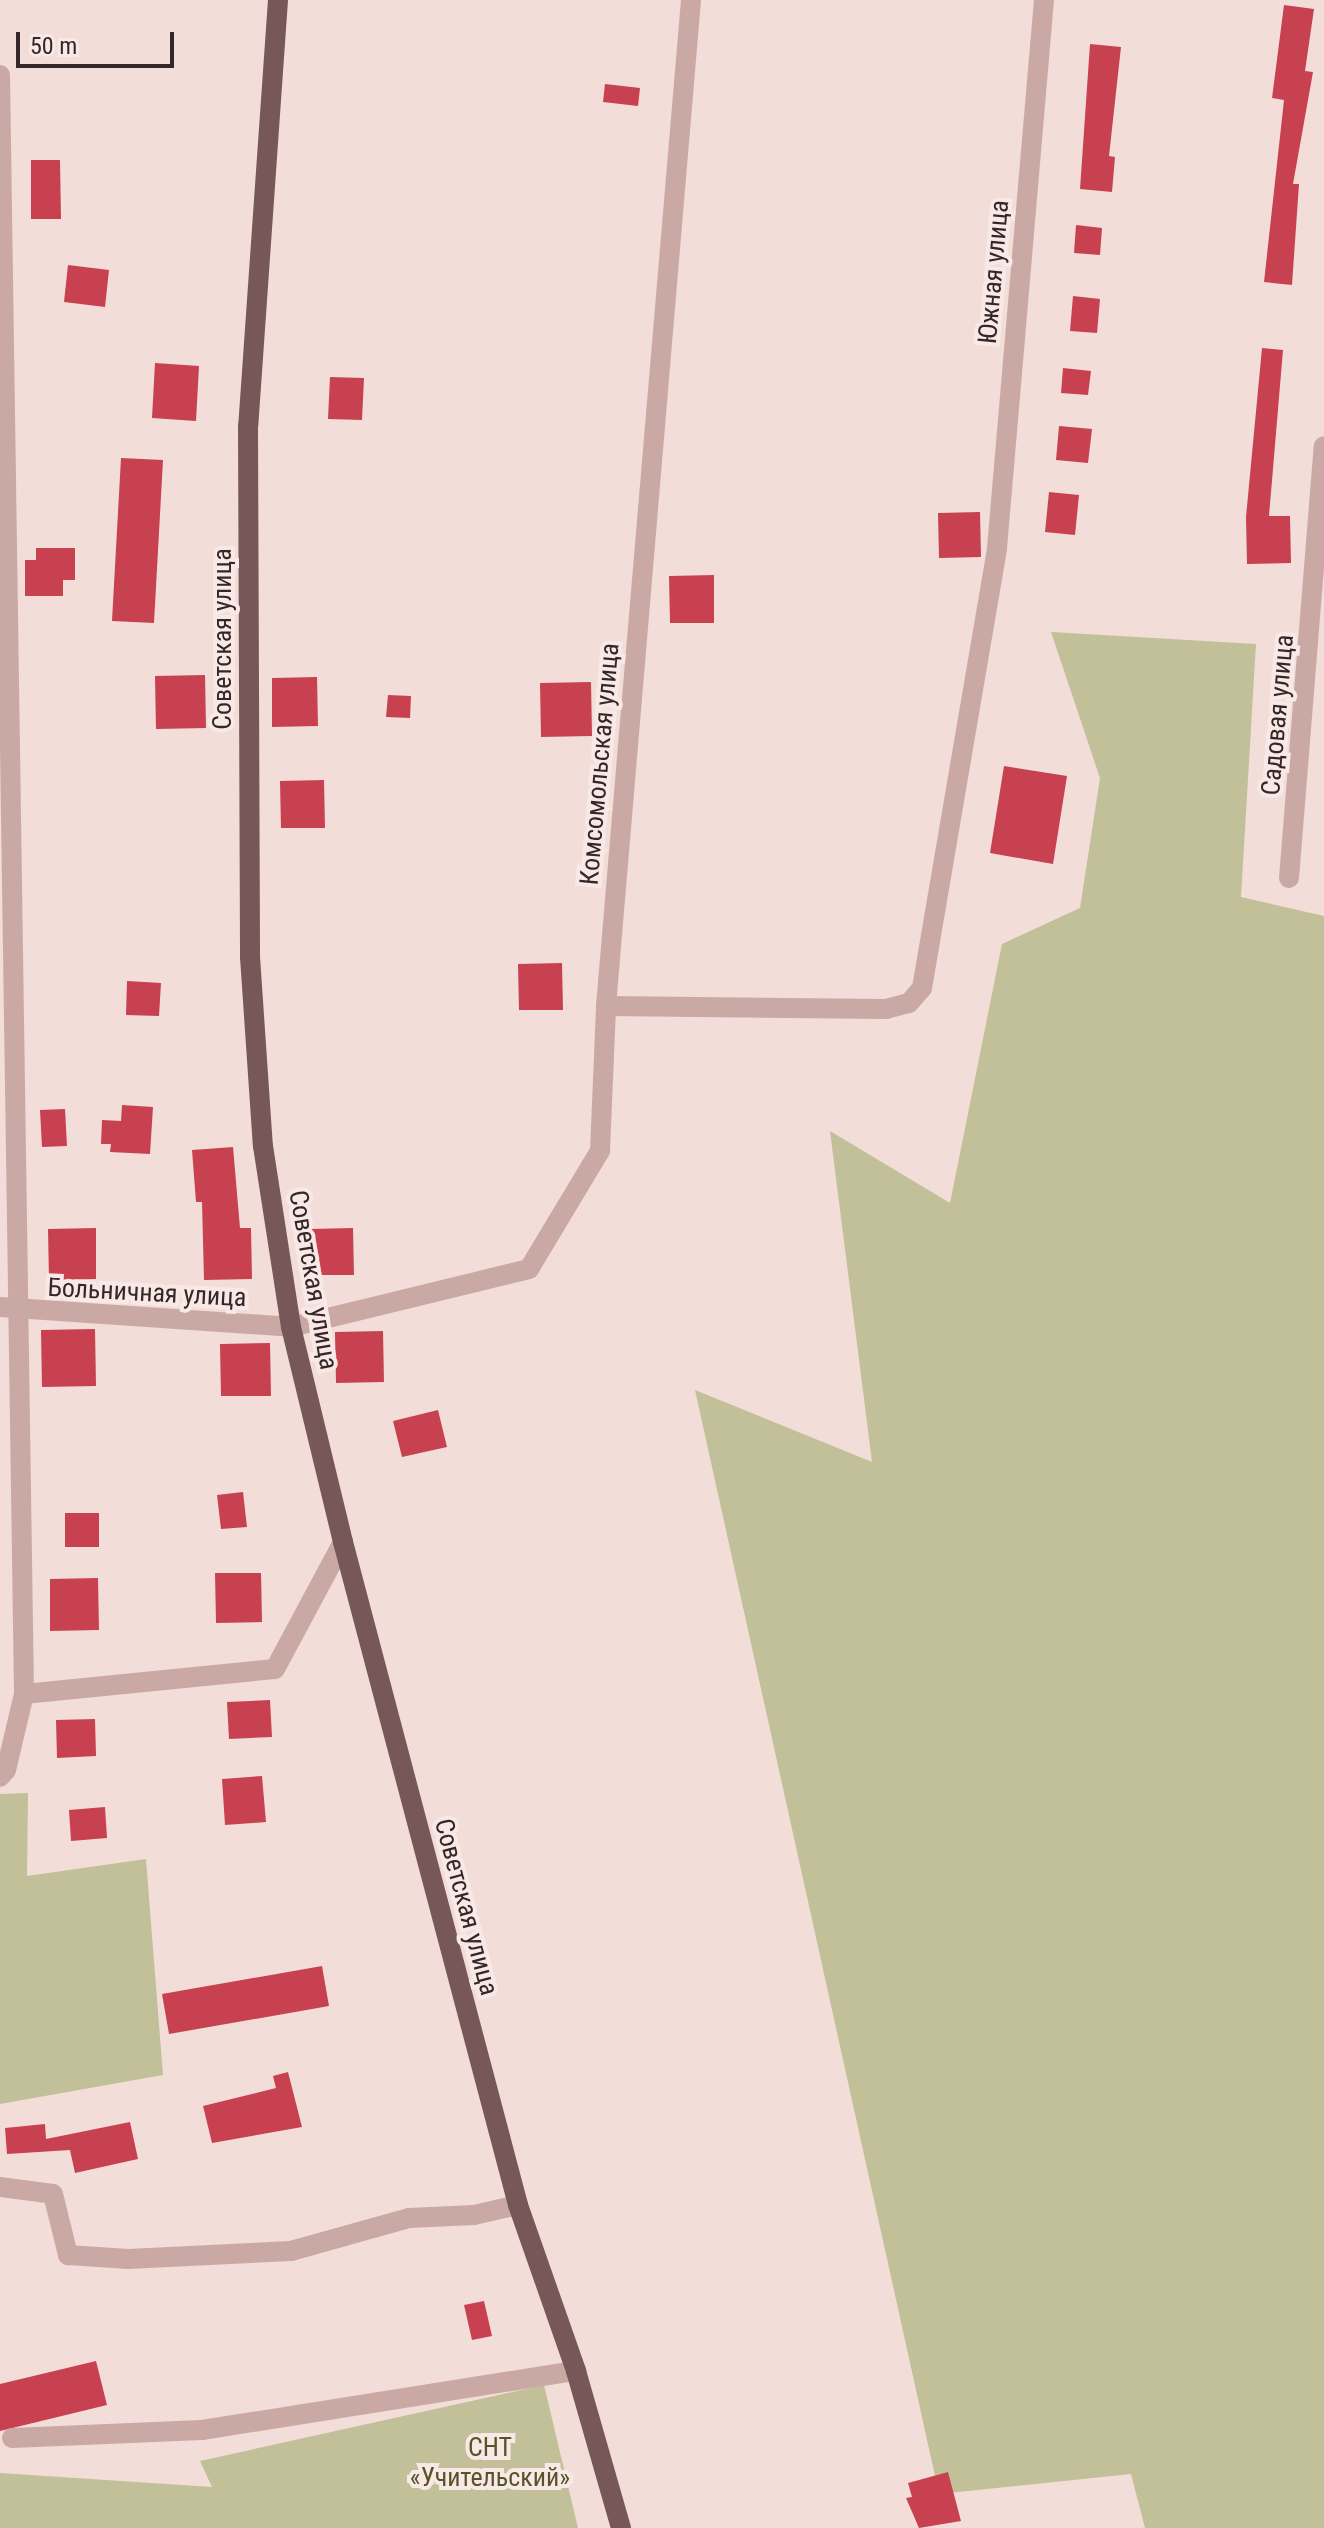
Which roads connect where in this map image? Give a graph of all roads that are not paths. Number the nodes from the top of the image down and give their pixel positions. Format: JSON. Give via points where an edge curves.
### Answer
{"nodes":[{"id":1,"x":278,"y":0,"type":"edge"},
{"id":2,"x":691,"y":0,"type":"edge"},
{"id":3,"x":1044,"y":0,"type":"edge"},
{"id":4,"x":0,"y":75,"type":"edge"},
{"id":5,"x":2,"y":219,"type":"edge"},
{"id":6,"x":1324,"y":446,"type":"edge"},
{"id":7,"x":1321,"y":557,"type":"edge"},
{"id":8,"x":1289,"y":878,"type":"dead end"},
{"id":9,"x":606,"y":1006,"type":"junction"},
{"id":10,"x":10,"y":1309,"type":"edge"},
{"id":11,"x":291,"y":1327,"type":"junction"},
{"id":12,"x":343,"y":1542,"type":"junction"},
{"id":13,"x":24,"y":1694,"type":"junction"},
{"id":14,"x":0,"y":1777,"type":"edge"},
{"id":15,"x":0,"y":2187,"type":"edge"},
{"id":16,"x":518,"y":2205,"type":"junction"},
{"id":17,"x":576,"y":2371,"type":"junction"},
{"id":18,"x":12,"y":2438,"type":"dead end"},
{"id":19,"x":621,"y":2528,"type":"edge"}],
"edges":[{"from":1,"to":11,"type":"main road","name":"Советская улица","via":[[248,426],[250,957],[262,1130]]},
{"from":2,"to":9,"type":"street","name":"Комсомольская улица"},
{"from":3,"to":9,"type":"street","name":"Южная улица","via":[[997,548],[922,988],[909,1003],[886,1009]]},
{"from":4,"to":5,"type":"street"},
{"from":5,"to":10,"type":"street"},
{"from":6,"to":7,"type":"street","name":"Садовая улица"},
{"from":7,"to":8,"type":"street","name":"Садовая улица"},
{"from":9,"to":11,"type":"street","name":"Комсомольская улица","via":[[600,1151],[529,1269]]},
{"from":10,"to":11,"type":"street","name":"Больничная улица"},
{"from":10,"to":13,"type":"street"},
{"from":11,"to":12,"type":"main road","name":"Советская улица"},
{"from":12,"to":13,"type":"street","via":[[275,1669]]},
{"from":12,"to":16,"type":"main road","name":"Советская улица"},
{"from":13,"to":14,"type":"street"},
{"from":15,"to":16,"type":"street","via":[[53,2194],[68,2255],[128,2259],[291,2251],[409,2218],[474,2215]]},
{"from":16,"to":17,"type":"main road","name":"Советская улица"},
{"from":17,"to":18,"type":"street","via":[[202,2430]]},
{"from":17,"to":19,"type":"main road","name":"Советская улица"}]}
